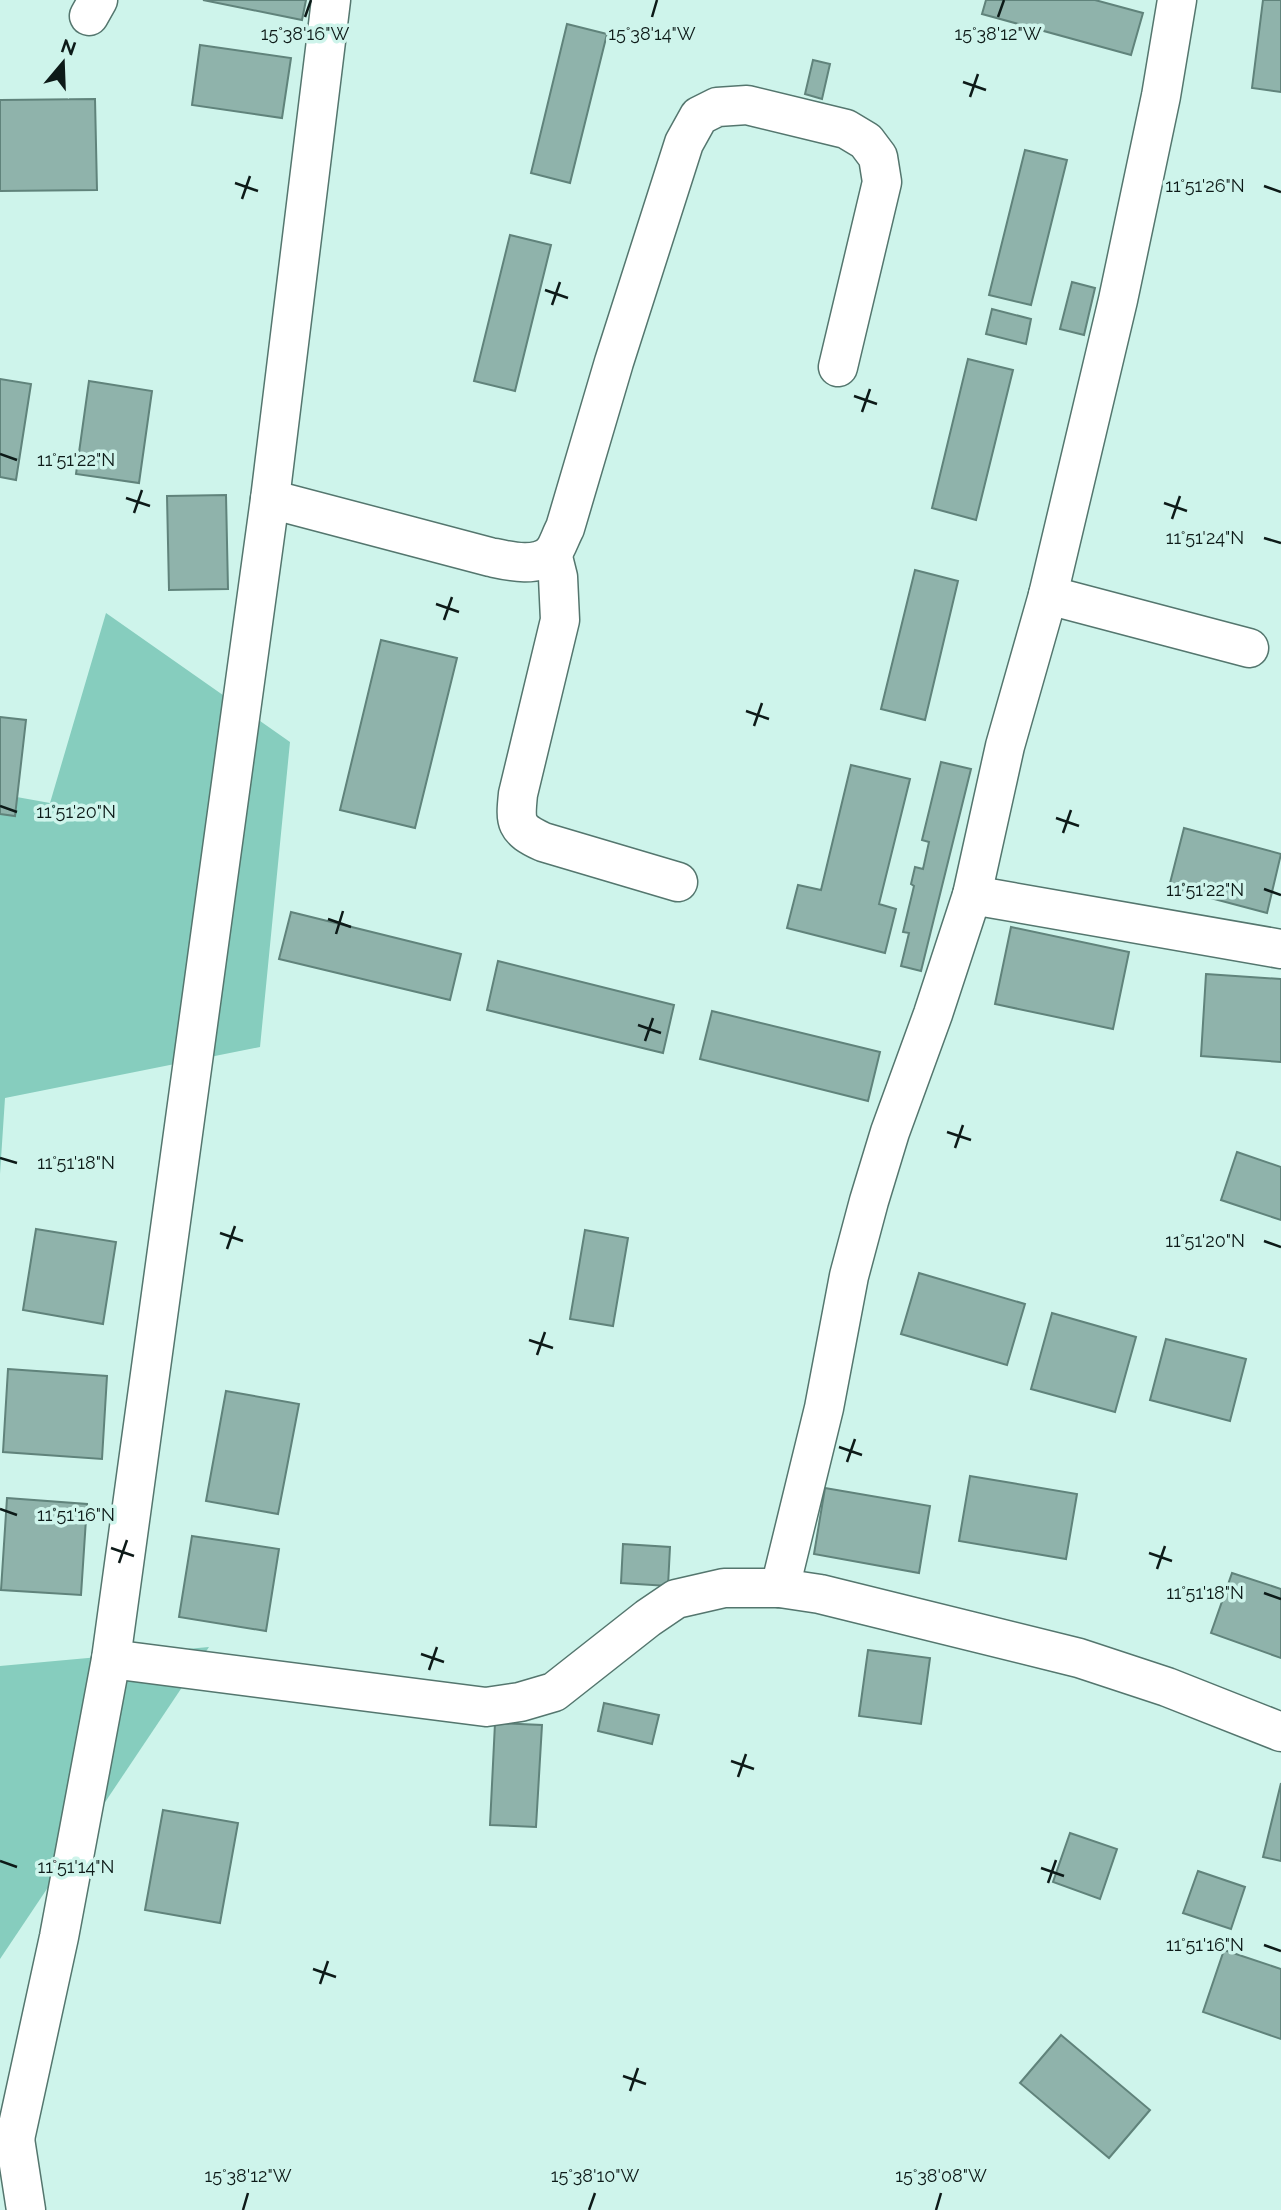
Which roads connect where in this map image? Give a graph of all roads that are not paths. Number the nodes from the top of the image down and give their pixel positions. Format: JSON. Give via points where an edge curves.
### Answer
{"nodes":[{"id":1,"x":331,"y":0,"type":"edge"},
{"id":2,"x":1177,"y":0,"type":"edge"},
{"id":3,"x":838,"y":367,"type":"dead end"},
{"id":4,"x":270,"y":499,"type":"junction"},
{"id":5,"x":552,"y":553,"type":"junction"},
{"id":6,"x":1048,"y":594,"type":"junction"},
{"id":7,"x":1249,"y":648,"type":"dead end"},
{"id":8,"x":678,"y":882,"type":"dead end"},
{"id":9,"x":972,"y":895,"type":"junction"},
{"id":10,"x":1281,"y":949,"type":"edge"},
{"id":11,"x":780,"y":1588,"type":"junction"},
{"id":12,"x":111,"y":1659,"type":"junction"},
{"id":13,"x":1281,"y":1732,"type":"edge"},
{"id":14,"x":7,"y":2142,"type":"edge"},
{"id":15,"x":26,"y":2210,"type":"edge"}],
"edges":[{"from":1,"to":4,"type":"street"},
{"from":2,"to":6,"type":"street","via":[[1118,300]]},
{"from":3,"to":5,"type":"street","via":[[882,182],[878,158],[866,141],[846,129],[747,105],[717,107],[699,116],[684,143],[565,528]]},
{"from":4,"to":5,"type":"street","via":[[520,563]]},
{"from":4,"to":12,"type":"street"},
{"from":5,"to":8,"type":"street","via":[[560,620],[517,794],[516,818],[523,833],[543,842]]},
{"from":6,"to":7,"type":"street"},
{"from":6,"to":9,"type":"street","via":[[1005,746]]},
{"from":9,"to":10,"type":"street"},
{"from":9,"to":11,"type":"street","via":[[869,1201]]},
{"from":11,"to":12,"type":"street","via":[[724,1588],[676,1599],[554,1692],[486,1707]]},
{"from":11,"to":13,"type":"street","via":[[1079,1658]]},
{"from":12,"to":14,"type":"street","via":[[59,1937]]},
{"from":14,"to":15,"type":"street"}]}
